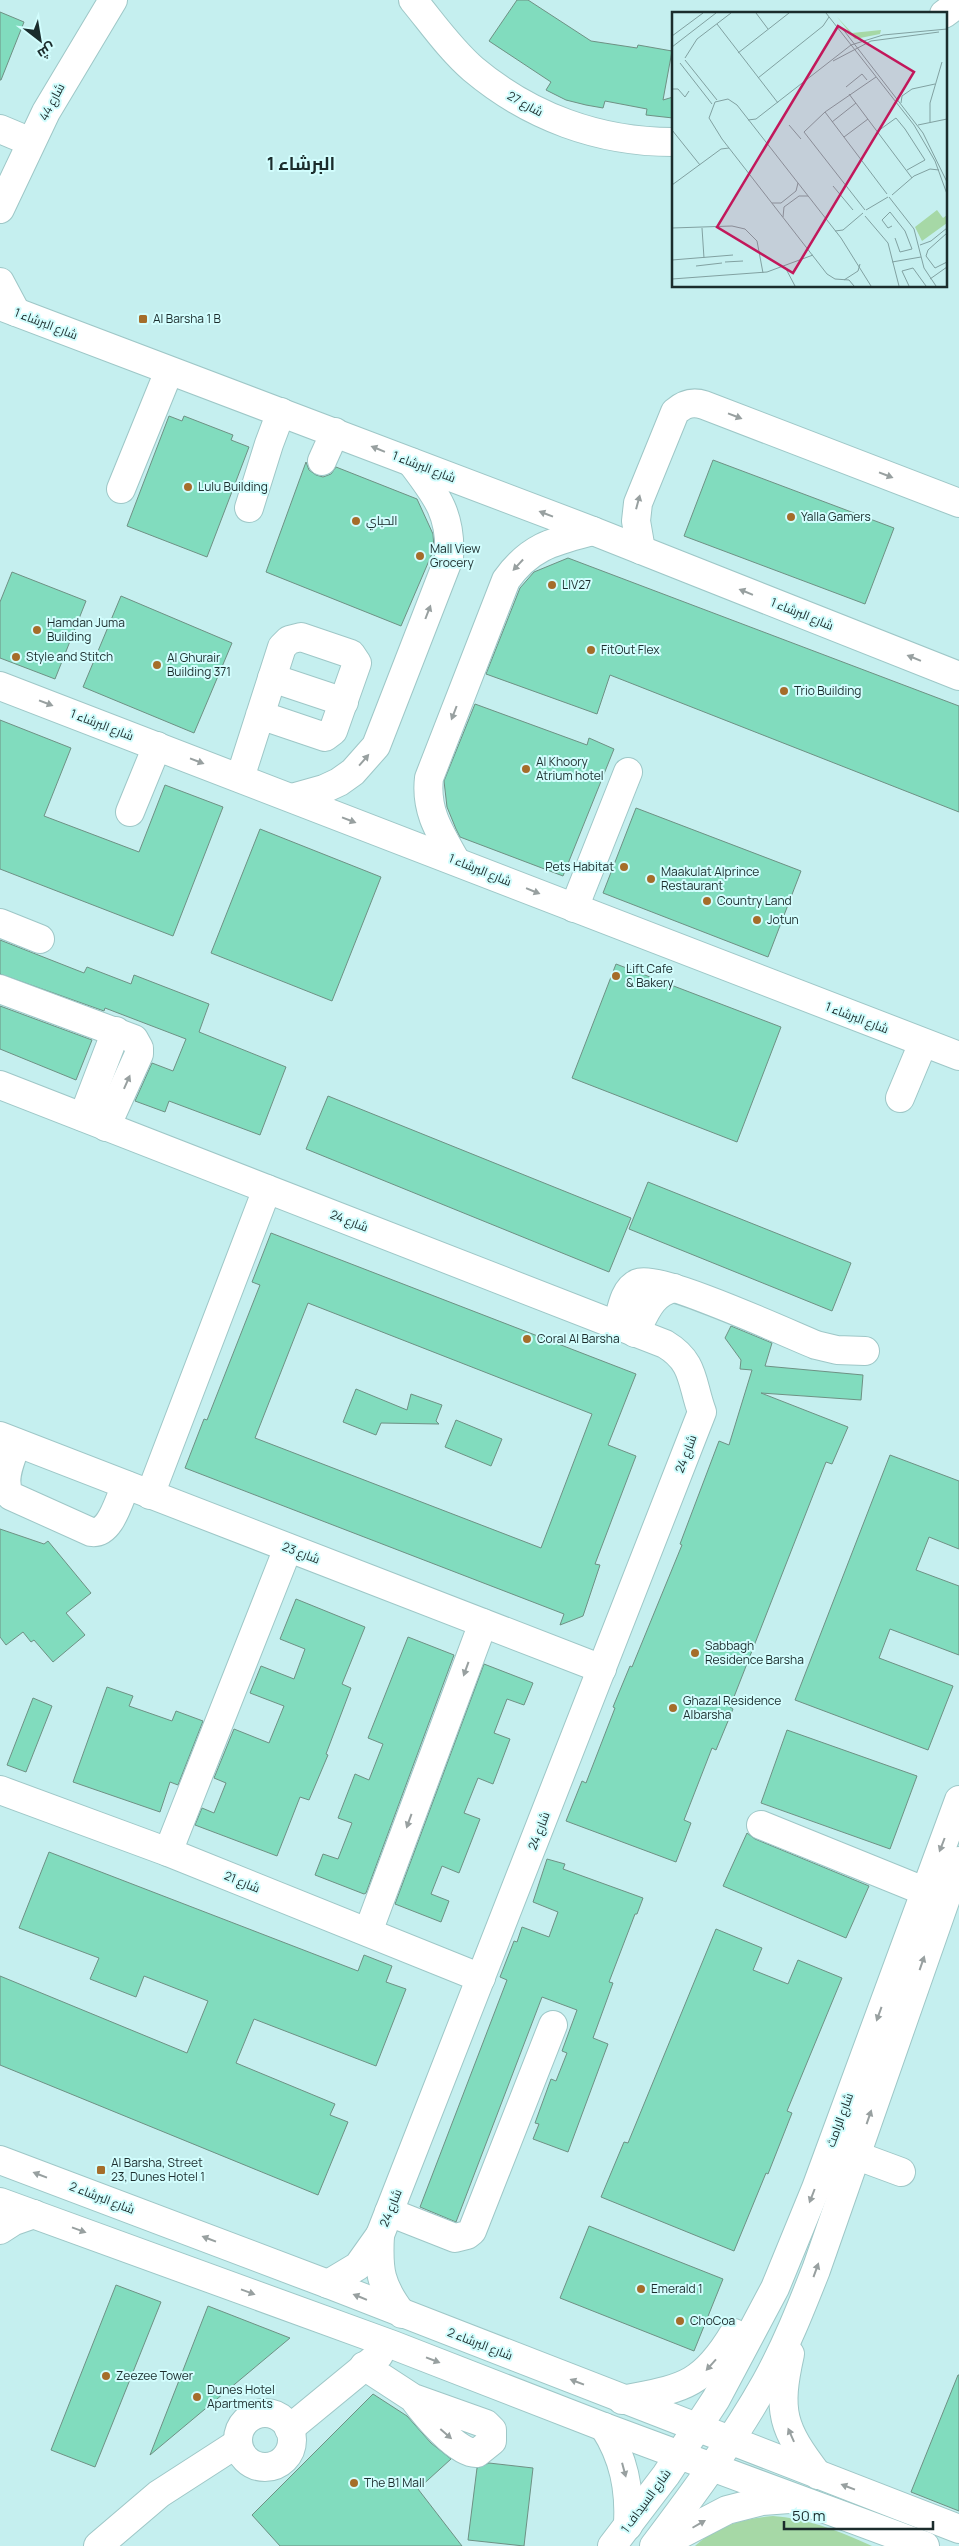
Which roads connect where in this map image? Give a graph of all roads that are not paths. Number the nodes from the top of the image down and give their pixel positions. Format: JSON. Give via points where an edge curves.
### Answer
{"nodes":[{"id":1,"x":413,"y":0,"type":"edge"},
{"id":2,"x":109,"y":1,"type":"edge"},
{"id":3,"x":959,"y":3,"type":"edge"},
{"id":4,"x":946,"y":13,"type":"edge"},
{"id":5,"x":0,"y":130,"type":"edge"},
{"id":6,"x":31,"y":142,"type":"junction"},
{"id":7,"x":672,"y":142,"type":"edge"},
{"id":8,"x":0,"y":208,"type":"edge"},
{"id":9,"x":0,"y":282,"type":"edge"},
{"id":10,"x":8,"y":309,"type":"edge"},
{"id":11,"x":175,"y":373,"type":"junction"},
{"id":12,"x":278,"y":410,"type":"junction"},
{"id":13,"x":334,"y":432,"type":"junction"},
{"id":14,"x":149,"y":461,"type":"dead end"},
{"id":15,"x":322,"y":461,"type":"dead end"},
{"id":16,"x":411,"y":462,"type":"junction"},
{"id":17,"x":240,"y":479,"type":"dead end"},
{"id":18,"x":122,"y":489,"type":"dead end"},
{"id":19,"x":959,"y":503,"type":"edge"},
{"id":20,"x":248,"y":508,"type":"dead end"},
{"id":21,"x":593,"y":532,"type":"junction"},
{"id":22,"x":641,"y":550,"type":"junction"},
{"id":23,"x":959,"y":676,"type":"edge"},
{"id":24,"x":272,"y":678,"type":"junction"},
{"id":25,"x":0,"y":686,"type":"edge"},
{"id":26,"x":344,"y":702,"type":"junction"},
{"id":27,"x":260,"y":715,"type":"junction"},
{"id":28,"x":157,"y":746,"type":"junction"},
{"id":29,"x":628,"y":772,"type":"dead end"},
{"id":30,"x":240,"y":778,"type":"junction"},
{"id":31,"x":292,"y":798,"type":"junction"},
{"id":32,"x":130,"y":812,"type":"dead end"},
{"id":33,"x":456,"y":861,"type":"junction"},
{"id":34,"x":574,"y":908,"type":"junction"},
{"id":35,"x":0,"y":923,"type":"edge"},
{"id":36,"x":40,"y":939,"type":"dead end"},
{"id":37,"x":0,"y":989,"type":"edge"},
{"id":38,"x":923,"y":1044,"type":"junction"},
{"id":39,"x":959,"y":1056,"type":"edge"},
{"id":40,"x":0,"y":1085,"type":"edge"},
{"id":41,"x":900,"y":1098,"type":"dead end"},
{"id":42,"x":95,"y":1122,"type":"junction"},
{"id":43,"x":267,"y":1189,"type":"junction"},
{"id":44,"x":626,"y":1330,"type":"junction"},
{"id":45,"x":865,"y":1351,"type":"dead end"},
{"id":46,"x":8,"y":1439,"type":"edge"},
{"id":47,"x":138,"y":1490,"type":"junction"},
{"id":48,"x":288,"y":1548,"type":"junction"},
{"id":49,"x":483,"y":1623,"type":"junction"},
{"id":50,"x":602,"y":1669,"type":"junction"},
{"id":51,"x":1,"y":1794,"type":"edge"},
{"id":52,"x":959,"y":1800,"type":"edge"},
{"id":53,"x":761,"y":1825,"type":"dead end"},
{"id":54,"x":168,"y":1852,"type":"junction"},
{"id":55,"x":948,"y":1881,"type":"edge"},
{"id":56,"x":368,"y":1932,"type":"junction"},
{"id":57,"x":482,"y":1978,"type":"junction"},
{"id":58,"x":553,"y":2025,"type":"dead end"},
{"id":59,"x":855,"y":2156,"type":"junction"},
{"id":60,"x":0,"y":2160,"type":"edge"},
{"id":61,"x":901,"y":2172,"type":"dead end"},
{"id":62,"x":0,"y":2202,"type":"edge"},
{"id":63,"x":34,"y":2214,"type":"junction"},
{"id":64,"x":384,"y":2224,"type":"junction"},
{"id":65,"x":0,"y":2230,"type":"edge"},
{"id":66,"x":328,"y":2284,"type":"junction"},
{"id":67,"x":775,"y":2288,"type":"junction"},
{"id":68,"x":402,"y":2314,"type":"junction"},
{"id":69,"x":798,"y":2316,"type":"junction"},
{"id":70,"x":382,"y":2341,"type":"junction"},
{"id":71,"x":364,"y":2366,"type":"junction"},
{"id":72,"x":413,"y":2398,"type":"dead end"},
{"id":73,"x":622,"y":2400,"type":"junction"},
{"id":74,"x":282,"y":2422,"type":"junction"},
{"id":75,"x":604,"y":2426,"type":"junction"},
{"id":76,"x":696,"y":2429,"type":"junction"},
{"id":77,"x":730,"y":2441,"type":"junction"},
{"id":78,"x":244,"y":2453,"type":"junction"},
{"id":79,"x":679,"y":2455,"type":"junction"},
{"id":80,"x":712,"y":2467,"type":"junction"},
{"id":81,"x":818,"y":2475,"type":"junction"},
{"id":82,"x":799,"y":2499,"type":"junction"},
{"id":83,"x":959,"y":2529,"type":"edge"},
{"id":84,"x":620,"y":2536,"type":"edge"},
{"id":85,"x":98,"y":2546,"type":"edge"},
{"id":86,"x":120,"y":2546,"type":"edge"},
{"id":87,"x":655,"y":2546,"type":"edge"},
{"id":88,"x":925,"y":2546,"type":"edge"}],
"edges":[{"from":1,"to":7,"type":"street","name":"شارع 27","via":[[472,68],[510,97],[552,119],[598,134],[645,142]]},
{"from":2,"to":6,"type":"street","name":"شارع 44"},
{"from":3,"to":4,"type":"street"},
{"from":5,"to":6,"type":"street"},
{"from":6,"to":8,"type":"street","name":"شارع 44"},
{"from":9,"to":10,"type":"street"},
{"from":10,"to":11,"type":"street","name":"شارع البرشاء 1"},
{"from":11,"to":12,"type":"street","name":"شارع البرشاء 1"},
{"from":11,"to":14,"type":"street","via":[[146,458]]},
{"from":11,"to":18,"type":"street"},
{"from":12,"to":13,"type":"street","name":"شارع البرشاء 1"},
{"from":12,"to":17,"type":"street","via":[[247,478]]},
{"from":12,"to":20,"type":"street"},
{"from":13,"to":15,"type":"street"},
{"from":16,"to":13,"type":"street","name":"شارع البرشاء 1","one_way":true},
{"from":21,"to":16,"type":"street","name":"شارع البرشاء 1","one_way":true},
{"from":31,"to":16,"type":"street","one_way":true,"via":[[324,790],[340,782],[376,746],[449,558],[447,519],[439,501]]},
{"from":22,"to":19,"type":"street","one_way":true,"via":[[636,515],[639,497],[675,412],[691,403],[704,404]]},
{"from":21,"to":22,"type":"street","name":"شارع البرشاء 1"},
{"from":21,"to":33,"type":"street","one_way":true,"via":[[541,546],[527,555],[506,580],[429,778],[428,805],[432,818]]},
{"from":23,"to":22,"type":"street","name":"شارع البرشاء 1","one_way":true},
{"from":24,"to":26,"type":"street"},
{"from":24,"to":26,"type":"street","via":[[282,647],[289,640],[301,637],[351,654],[357,663]]},
{"from":24,"to":27,"type":"street"},
{"from":25,"to":28,"type":"street","name":"شارع البرشاء 1","one_way":true},
{"from":26,"to":27,"type":"street","via":[[333,731],[325,737]]},
{"from":27,"to":30,"type":"street"},
{"from":28,"to":30,"type":"street","name":"شارع البرشاء 1","one_way":true},
{"from":28,"to":32,"type":"street"},
{"from":29,"to":34,"type":"street"},
{"from":30,"to":31,"type":"street","name":"شارع البرشاء 1"},
{"from":31,"to":33,"type":"street","name":"شارع البرشاء 1","one_way":true},
{"from":33,"to":34,"type":"street","name":"شارع البرشاء 1","one_way":true},
{"from":34,"to":38,"type":"street","name":"شارع البرشاء 1"},
{"from":35,"to":36,"type":"street"},
{"from":37,"to":42,"type":"street","via":[[134,1039],[139,1054]]},
{"from":38,"to":39,"type":"street","name":"شارع البرشاء 1"},
{"from":38,"to":41,"type":"street"},
{"from":40,"to":42,"type":"street","name":"شارع 24"},
{"from":42,"to":43,"type":"street","name":"شارع 24"},
{"from":43,"to":44,"type":"street","name":"شارع 24"},
{"from":43,"to":47,"type":"street"},
{"from":44,"to":45,"type":"street","via":[[653,1299],[674,1288],[816,1346]]},
{"from":44,"to":50,"type":"street","name":"شارع 24","via":[[664,1344],[682,1358],[693,1378],[702,1412]]},
{"from":46,"to":47,"type":"street","name":"شارع 23"},
{"from":46,"to":47,"type":"street","via":[[6,1492],[91,1532],[100,1532],[107,1526]]},
{"from":47,"to":48,"type":"street","name":"شارع 23"},
{"from":48,"to":49,"type":"street","name":"شارع 23"},
{"from":48,"to":54,"type":"street"},
{"from":49,"to":50,"type":"street","name":"شارع 23"},
{"from":49,"to":56,"type":"street","one_way":true},
{"from":50,"to":57,"type":"street","name":"شارع 24"},
{"from":51,"to":54,"type":"street","name":"شارع 21"},
{"from":52,"to":55,"type":"street","name":"شارع الرامث","one_way":true},
{"from":53,"to":55,"type":"street"},
{"from":54,"to":56,"type":"street","name":"شارع 21"},
{"from":59,"to":55,"type":"street","name":"شارع الرامث","one_way":true},
{"from":55,"to":67,"type":"street","name":"شارع الرامث","one_way":true},
{"from":56,"to":57,"type":"street","name":"شارع 21"},
{"from":57,"to":64,"type":"street","name":"شارع 24"},
{"from":58,"to":64,"type":"street","via":[[472,2231],[455,2238]]},
{"from":59,"to":61,"type":"street"},
{"from":69,"to":59,"type":"street","name":"شارع الرامث","one_way":true},
{"from":66,"to":60,"type":"street","name":"شارع البرشاء 2","one_way":true},
{"from":62,"to":63,"type":"street"},
{"from":63,"to":65,"type":"street"},
{"from":63,"to":70,"type":"street","one_way":true},
{"from":64,"to":66,"type":"street","name":"شارع 24","via":[[358,2266]]},
{"from":64,"to":68,"type":"street","name":"شارع 24","via":[[379,2268],[381,2279]]},
{"from":68,"to":66,"type":"street","name":"شارع البرشاء 2","one_way":true},
{"from":67,"to":73,"type":"street","one_way":true,"via":[[746,2315],[714,2363],[701,2376],[677,2389]]},
{"from":67,"to":76,"type":"street","name":"شارع الرامث","via":[[720,2393]]},
{"from":73,"to":68,"type":"street","name":"شارع البرشاء 2","one_way":true},
{"from":69,"to":77,"type":"street","name":"شارع الرامث","via":[[767,2380]]},
{"from":81,"to":69,"type":"street","one_way":true,"via":[[794,2443],[783,2411],[785,2377]]},
{"from":70,"to":71,"type":"street"},
{"from":70,"to":74,"type":"street","via":[[322,2382]]},
{"from":70,"to":75,"type":"street","one_way":true},
{"from":71,"to":72,"type":"street"},
{"from":71,"to":74,"type":"street"},
{"from":73,"to":76,"type":"street","name":"شارع البرشاء 2"},
{"from":74,"to":78,"type":"street","via":[[258,2414],[245,2422],[241,2428]]},
{"from":74,"to":78,"type":"street","via":[[291,2444],[285,2458],[265,2467]]},
{"from":75,"to":79,"type":"street"},
{"from":75,"to":84,"type":"street","one_way":true,"via":[[616,2447],[628,2488]]},
{"from":76,"to":77,"type":"street","name":"شارع البرشاء 2"},
{"from":76,"to":79,"type":"street","name":"شارع السيداف 1"},
{"from":77,"to":80,"type":"street","name":"شارع الرامث"},
{"from":77,"to":81,"type":"street","name":"شارع البرشاء 2"},
{"from":78,"to":85,"type":"street","via":[[159,2494]]},
{"from":78,"to":86,"type":"street","via":[[185,2493]]},
{"from":79,"to":80,"type":"street"},
{"from":79,"to":84,"type":"street","name":"شارع السيداف 1"},
{"from":80,"to":82,"type":"street"},
{"from":80,"to":87,"type":"street"},
{"from":83,"to":81,"type":"street","name":"شارع البرشاء 2","one_way":true},
{"from":87,"to":82,"type":"street","one_way":true,"via":[[727,2510],[762,2501]]},
{"from":82,"to":88,"type":"street"}]}
